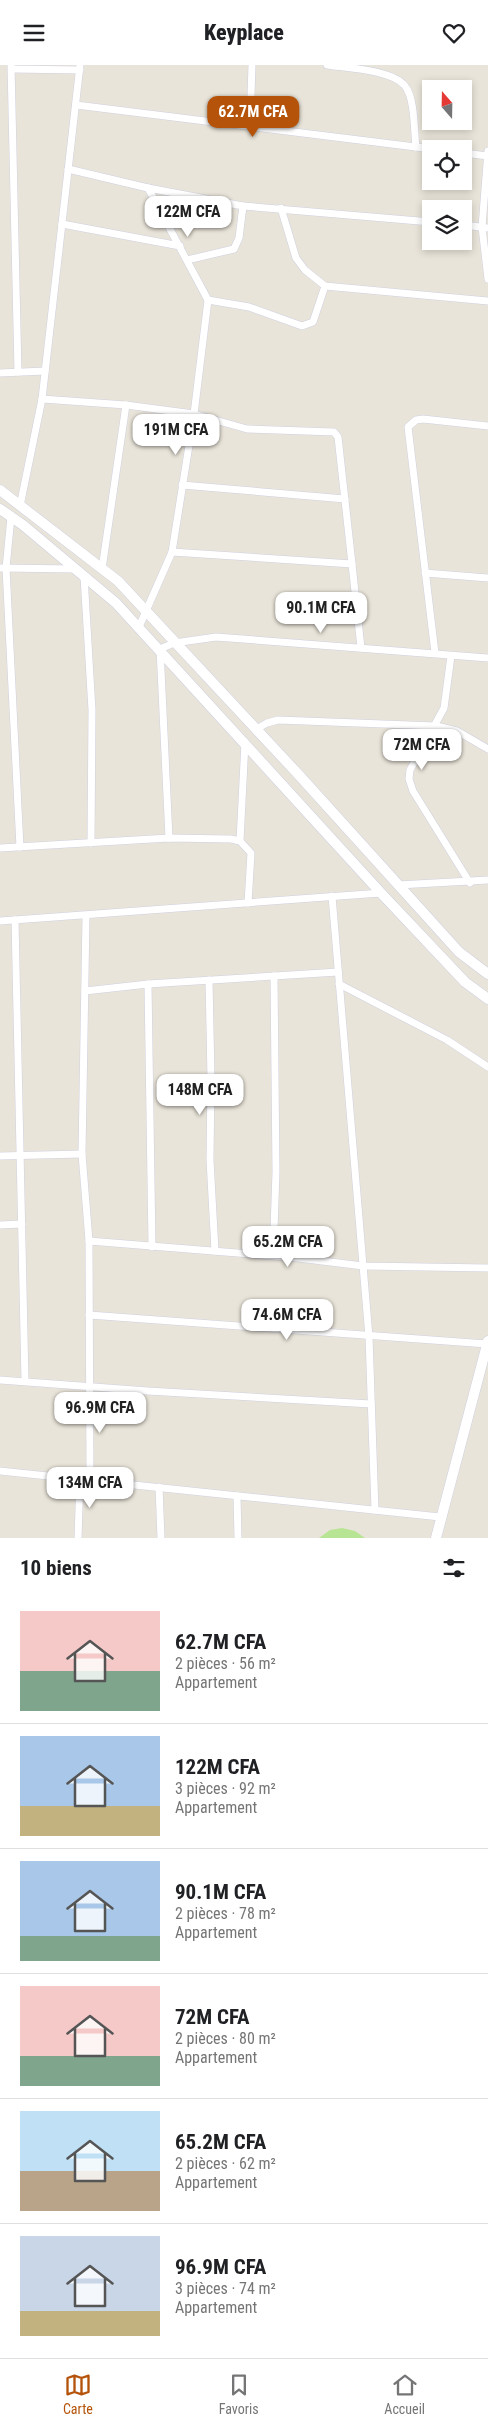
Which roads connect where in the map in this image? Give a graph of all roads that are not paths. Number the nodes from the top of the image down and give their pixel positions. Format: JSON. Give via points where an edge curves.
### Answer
{"nodes":[{"id":1,"x":252,"y":65,"type":"edge"},
{"id":2,"x":327,"y":65,"type":"edge"},
{"id":3,"x":11,"y":67,"type":"edge"},
{"id":4,"x":80,"y":67,"type":"edge"},
{"id":5,"x":76,"y":105,"type":"junction"},
{"id":6,"x":250,"y":127,"type":"junction"},
{"id":7,"x":416,"y":147,"type":"junction"},
{"id":8,"x":422,"y":148,"type":"edge"},
{"id":9,"x":488,"y":151,"type":"edge"},
{"id":10,"x":472,"y":154,"type":"edge"},
{"id":11,"x":488,"y":155,"type":"edge"},
{"id":12,"x":68,"y":169,"type":"junction"},
{"id":13,"x":148,"y":188,"type":"junction"},
{"id":14,"x":243,"y":206,"type":"junction"},
{"id":15,"x":281,"y":208,"type":"junction"},
{"id":16,"x":422,"y":221,"type":"edge"},
{"id":17,"x":62,"y":224,"type":"junction"},
{"id":18,"x":472,"y":226,"type":"edge"},
{"id":19,"x":485,"y":227,"type":"edge"},
{"id":20,"x":180,"y":246,"type":"junction"},
{"id":21,"x":188,"y":260,"type":"junction"},
{"id":22,"x":488,"y":279,"type":"edge"},
{"id":23,"x":325,"y":285,"type":"junction"},
{"id":24,"x":208,"y":300,"type":"junction"},
{"id":25,"x":488,"y":301,"type":"edge"},
{"id":26,"x":45,"y":371,"type":"junction"},
{"id":27,"x":18,"y":372,"type":"junction"},
{"id":28,"x":0,"y":373,"type":"edge"},
{"id":29,"x":42,"y":399,"type":"junction"},
{"id":30,"x":126,"y":405,"type":"junction"},
{"id":31,"x":194,"y":414,"type":"junction"},
{"id":32,"x":488,"y":426,"type":"edge"},
{"id":33,"x":182,"y":485,"type":"junction"},
{"id":34,"x":0,"y":491,"type":"edge"},
{"id":35,"x":345,"y":499,"type":"junction"},
{"id":36,"x":20,"y":506,"type":"junction"},
{"id":37,"x":0,"y":509,"type":"edge"},
{"id":38,"x":11,"y":517,"type":"junction"},
{"id":39,"x":172,"y":552,"type":"junction"},
{"id":40,"x":352,"y":564,"type":"junction"},
{"id":41,"x":3,"y":568,"type":"edge"},
{"id":42,"x":76,"y":569,"type":"junction"},
{"id":43,"x":102,"y":569,"type":"junction"},
{"id":44,"x":425,"y":573,"type":"junction"},
{"id":45,"x":84,"y":576,"type":"junction"},
{"id":46,"x":488,"y":578,"type":"edge"},
{"id":47,"x":147,"y":613,"type":"junction"},
{"id":48,"x":139,"y":627,"type":"junction"},
{"id":49,"x":174,"y":643,"type":"junction"},
{"id":50,"x":361,"y":648,"type":"junction"},
{"id":51,"x":160,"y":649,"type":"junction"},
{"id":52,"x":435,"y":653,"type":"junction"},
{"id":53,"x":451,"y":656,"type":"junction"},
{"id":54,"x":488,"y":658,"type":"edge"},
{"id":55,"x":436,"y":726,"type":"junction"},
{"id":56,"x":256,"y":730,"type":"junction"},
{"id":57,"x":245,"y":741,"type":"junction"},
{"id":58,"x":488,"y":749,"type":"edge"},
{"id":59,"x":169,"y":838,"type":"junction"},
{"id":60,"x":240,"y":841,"type":"junction"},
{"id":61,"x":91,"y":843,"type":"junction"},
{"id":62,"x":20,"y":847,"type":"junction"},
{"id":63,"x":0,"y":848,"type":"edge"},
{"id":64,"x":488,"y":880,"type":"edge"},
{"id":65,"x":470,"y":883,"type":"junction"},
{"id":66,"x":398,"y":885,"type":"junction"},
{"id":67,"x":381,"y":893,"type":"junction"},
{"id":68,"x":332,"y":896,"type":"junction"},
{"id":69,"x":248,"y":903,"type":"junction"},
{"id":70,"x":86,"y":916,"type":"junction"},
{"id":71,"x":15,"y":920,"type":"junction"},
{"id":72,"x":0,"y":921,"type":"edge"},
{"id":73,"x":338,"y":972,"type":"junction"},
{"id":74,"x":488,"y":974,"type":"edge"},
{"id":75,"x":274,"y":976,"type":"junction"},
{"id":76,"x":209,"y":981,"type":"junction"},
{"id":77,"x":148,"y":984,"type":"junction"},
{"id":78,"x":339,"y":984,"type":"junction"},
{"id":79,"x":85,"y":991,"type":"junction"},
{"id":80,"x":488,"y":999,"type":"edge"},
{"id":81,"x":488,"y":1067,"type":"edge"},
{"id":82,"x":82,"y":1154,"type":"junction"},
{"id":83,"x":20,"y":1155,"type":"junction"},
{"id":84,"x":0,"y":1156,"type":"edge"},
{"id":85,"x":22,"y":1224,"type":"junction"},
{"id":86,"x":0,"y":1225,"type":"edge"},
{"id":87,"x":89,"y":1241,"type":"junction"},
{"id":88,"x":152,"y":1247,"type":"junction"},
{"id":89,"x":215,"y":1251,"type":"junction"},
{"id":90,"x":278,"y":1256,"type":"junction"},
{"id":91,"x":363,"y":1265,"type":"junction"},
{"id":92,"x":488,"y":1268,"type":"edge"},
{"id":93,"x":89,"y":1315,"type":"junction"},
{"id":94,"x":369,"y":1337,"type":"junction"},
{"id":95,"x":488,"y":1343,"type":"edge"},
{"id":96,"x":485,"y":1365,"type":"edge"},
{"id":97,"x":0,"y":1380,"type":"edge"},
{"id":98,"x":25,"y":1381,"type":"junction"},
{"id":99,"x":89,"y":1387,"type":"junction"},
{"id":100,"x":372,"y":1404,"type":"junction"},
{"id":101,"x":0,"y":1471,"type":"edge"},
{"id":102,"x":80,"y":1479,"type":"junction"},
{"id":103,"x":90,"y":1480,"type":"junction"},
{"id":104,"x":159,"y":1487,"type":"junction"},
{"id":105,"x":237,"y":1496,"type":"junction"},
{"id":106,"x":375,"y":1510,"type":"junction"},
{"id":107,"x":440,"y":1517,"type":"junction"},
{"id":108,"x":78,"y":1538,"type":"edge"},
{"id":109,"x":160,"y":1538,"type":"edge"},
{"id":110,"x":238,"y":1538,"type":"edge"},
{"id":111,"x":436,"y":1538,"type":"edge"}],
"edges":[{"from":1,"to":6,"type":"street"},
{"from":2,"to":7,"type":"street","via":[[392,76],[405,86],[412,105]]},
{"from":3,"to":4,"type":"street"},
{"from":3,"to":27,"type":"street"},
{"from":4,"to":5,"type":"street"},
{"from":5,"to":6,"type":"street"},
{"from":5,"to":12,"type":"street"},
{"from":6,"to":7,"type":"street"},
{"from":7,"to":8,"type":"street"},
{"from":9,"to":11,"type":"street"},
{"from":10,"to":11,"type":"street"},
{"from":11,"to":19,"type":"street"},
{"from":12,"to":13,"type":"street"},
{"from":12,"to":17,"type":"street"},
{"from":13,"to":14,"type":"street"},
{"from":13,"to":20,"type":"street"},
{"from":14,"to":15,"type":"street"},
{"from":14,"to":21,"type":"street","via":[[239,238],[234,249]]},
{"from":15,"to":16,"type":"street"},
{"from":15,"to":23,"type":"street","via":[[296,258]]},
{"from":17,"to":20,"type":"street"},
{"from":17,"to":26,"type":"street"},
{"from":18,"to":19,"type":"street"},
{"from":19,"to":22,"type":"street"},
{"from":20,"to":21,"type":"street"},
{"from":21,"to":24,"type":"street"},
{"from":23,"to":24,"type":"street","via":[[318,313],[312,322],[302,326],[249,307]]},
{"from":23,"to":25,"type":"street"},
{"from":24,"to":31,"type":"street"},
{"from":26,"to":27,"type":"street"},
{"from":26,"to":29,"type":"street"},
{"from":27,"to":28,"type":"street"},
{"from":29,"to":30,"type":"street"},
{"from":29,"to":36,"type":"street"},
{"from":30,"to":31,"type":"street"},
{"from":30,"to":43,"type":"street"},
{"from":31,"to":33,"type":"street"},
{"from":31,"to":35,"type":"street","via":[[247,429],[334,432],[338,437]]},
{"from":32,"to":44,"type":"street","via":[[423,419],[408,427]]},
{"from":33,"to":35,"type":"street"},
{"from":33,"to":39,"type":"street"},
{"from":34,"to":36,"type":"main road"},
{"from":35,"to":40,"type":"street"},
{"from":36,"to":43,"type":"main road"},
{"from":37,"to":38,"type":"main road"},
{"from":38,"to":41,"type":"street"},
{"from":38,"to":42,"type":"main road"},
{"from":39,"to":40,"type":"street"},
{"from":39,"to":47,"type":"street"},
{"from":40,"to":50,"type":"street"},
{"from":41,"to":42,"type":"street"},
{"from":41,"to":62,"type":"street"},
{"from":42,"to":45,"type":"main road"},
{"from":43,"to":47,"type":"main road","via":[[118,581]]},
{"from":44,"to":46,"type":"street"},
{"from":44,"to":52,"type":"street"},
{"from":45,"to":48,"type":"main road"},
{"from":45,"to":61,"type":"street","via":[[92,710]]},
{"from":47,"to":48,"type":"street"},
{"from":47,"to":49,"type":"main road"},
{"from":48,"to":51,"type":"main road"},
{"from":49,"to":50,"type":"street","via":[[216,637]]},
{"from":49,"to":51,"type":"street"},
{"from":49,"to":56,"type":"main road"},
{"from":50,"to":52,"type":"street"},
{"from":51,"to":57,"type":"main road"},
{"from":51,"to":59,"type":"street"},
{"from":52,"to":53,"type":"street"},
{"from":53,"to":54,"type":"street"},
{"from":53,"to":55,"type":"street","via":[[444,708]]},
{"from":55,"to":56,"type":"street","via":[[278,720]]},
{"from":55,"to":58,"type":"street","via":[[457,731]]},
{"from":55,"to":65,"type":"street","via":[[410,770],[409,779],[413,791]]},
{"from":56,"to":66,"type":"main road"},
{"from":57,"to":60,"type":"street"},
{"from":57,"to":67,"type":"main road"},
{"from":59,"to":60,"type":"street","via":[[205,837]]},
{"from":59,"to":61,"type":"street"},
{"from":60,"to":69,"type":"street","via":[[251,853]]},
{"from":61,"to":62,"type":"street"},
{"from":62,"to":63,"type":"street"},
{"from":64,"to":65,"type":"street"},
{"from":65,"to":66,"type":"street"},
{"from":66,"to":74,"type":"main road","via":[[459,952]]},
{"from":67,"to":68,"type":"street"},
{"from":67,"to":80,"type":"main road","via":[[465,982]]},
{"from":68,"to":69,"type":"street"},
{"from":68,"to":73,"type":"street"},
{"from":69,"to":70,"type":"street"},
{"from":70,"to":71,"type":"street"},
{"from":70,"to":79,"type":"street"},
{"from":71,"to":72,"type":"street"},
{"from":71,"to":83,"type":"street"},
{"from":73,"to":75,"type":"street"},
{"from":73,"to":78,"type":"street"},
{"from":75,"to":76,"type":"street"},
{"from":75,"to":90,"type":"street","via":[[274,1229]]},
{"from":76,"to":77,"type":"street"},
{"from":76,"to":89,"type":"street","via":[[210,1160]]},
{"from":77,"to":79,"type":"street"},
{"from":77,"to":88,"type":"street"},
{"from":78,"to":81,"type":"street","via":[[447,1040]]},
{"from":78,"to":91,"type":"street"},
{"from":79,"to":82,"type":"street"},
{"from":82,"to":83,"type":"street"},
{"from":82,"to":87,"type":"street"},
{"from":83,"to":84,"type":"street"},
{"from":83,"to":85,"type":"street"},
{"from":85,"to":86,"type":"street"},
{"from":85,"to":98,"type":"street"},
{"from":87,"to":88,"type":"street"},
{"from":87,"to":93,"type":"street"},
{"from":88,"to":89,"type":"street"},
{"from":89,"to":90,"type":"street"},
{"from":90,"to":91,"type":"street"},
{"from":91,"to":92,"type":"street"},
{"from":91,"to":94,"type":"street"},
{"from":93,"to":94,"type":"street"},
{"from":93,"to":99,"type":"street"},
{"from":94,"to":95,"type":"street"},
{"from":94,"to":100,"type":"street"},
{"from":95,"to":96,"type":"main road"},
{"from":96,"to":107,"type":"main road"},
{"from":97,"to":98,"type":"street"},
{"from":98,"to":99,"type":"street"},
{"from":99,"to":100,"type":"street"},
{"from":99,"to":103,"type":"street"},
{"from":100,"to":106,"type":"street"},
{"from":101,"to":102,"type":"street"},
{"from":102,"to":103,"type":"street"},
{"from":102,"to":108,"type":"street"},
{"from":103,"to":104,"type":"street"},
{"from":104,"to":105,"type":"street"},
{"from":104,"to":109,"type":"street"},
{"from":105,"to":106,"type":"street"},
{"from":105,"to":110,"type":"street"},
{"from":106,"to":107,"type":"street"},
{"from":107,"to":111,"type":"main road"}]}
